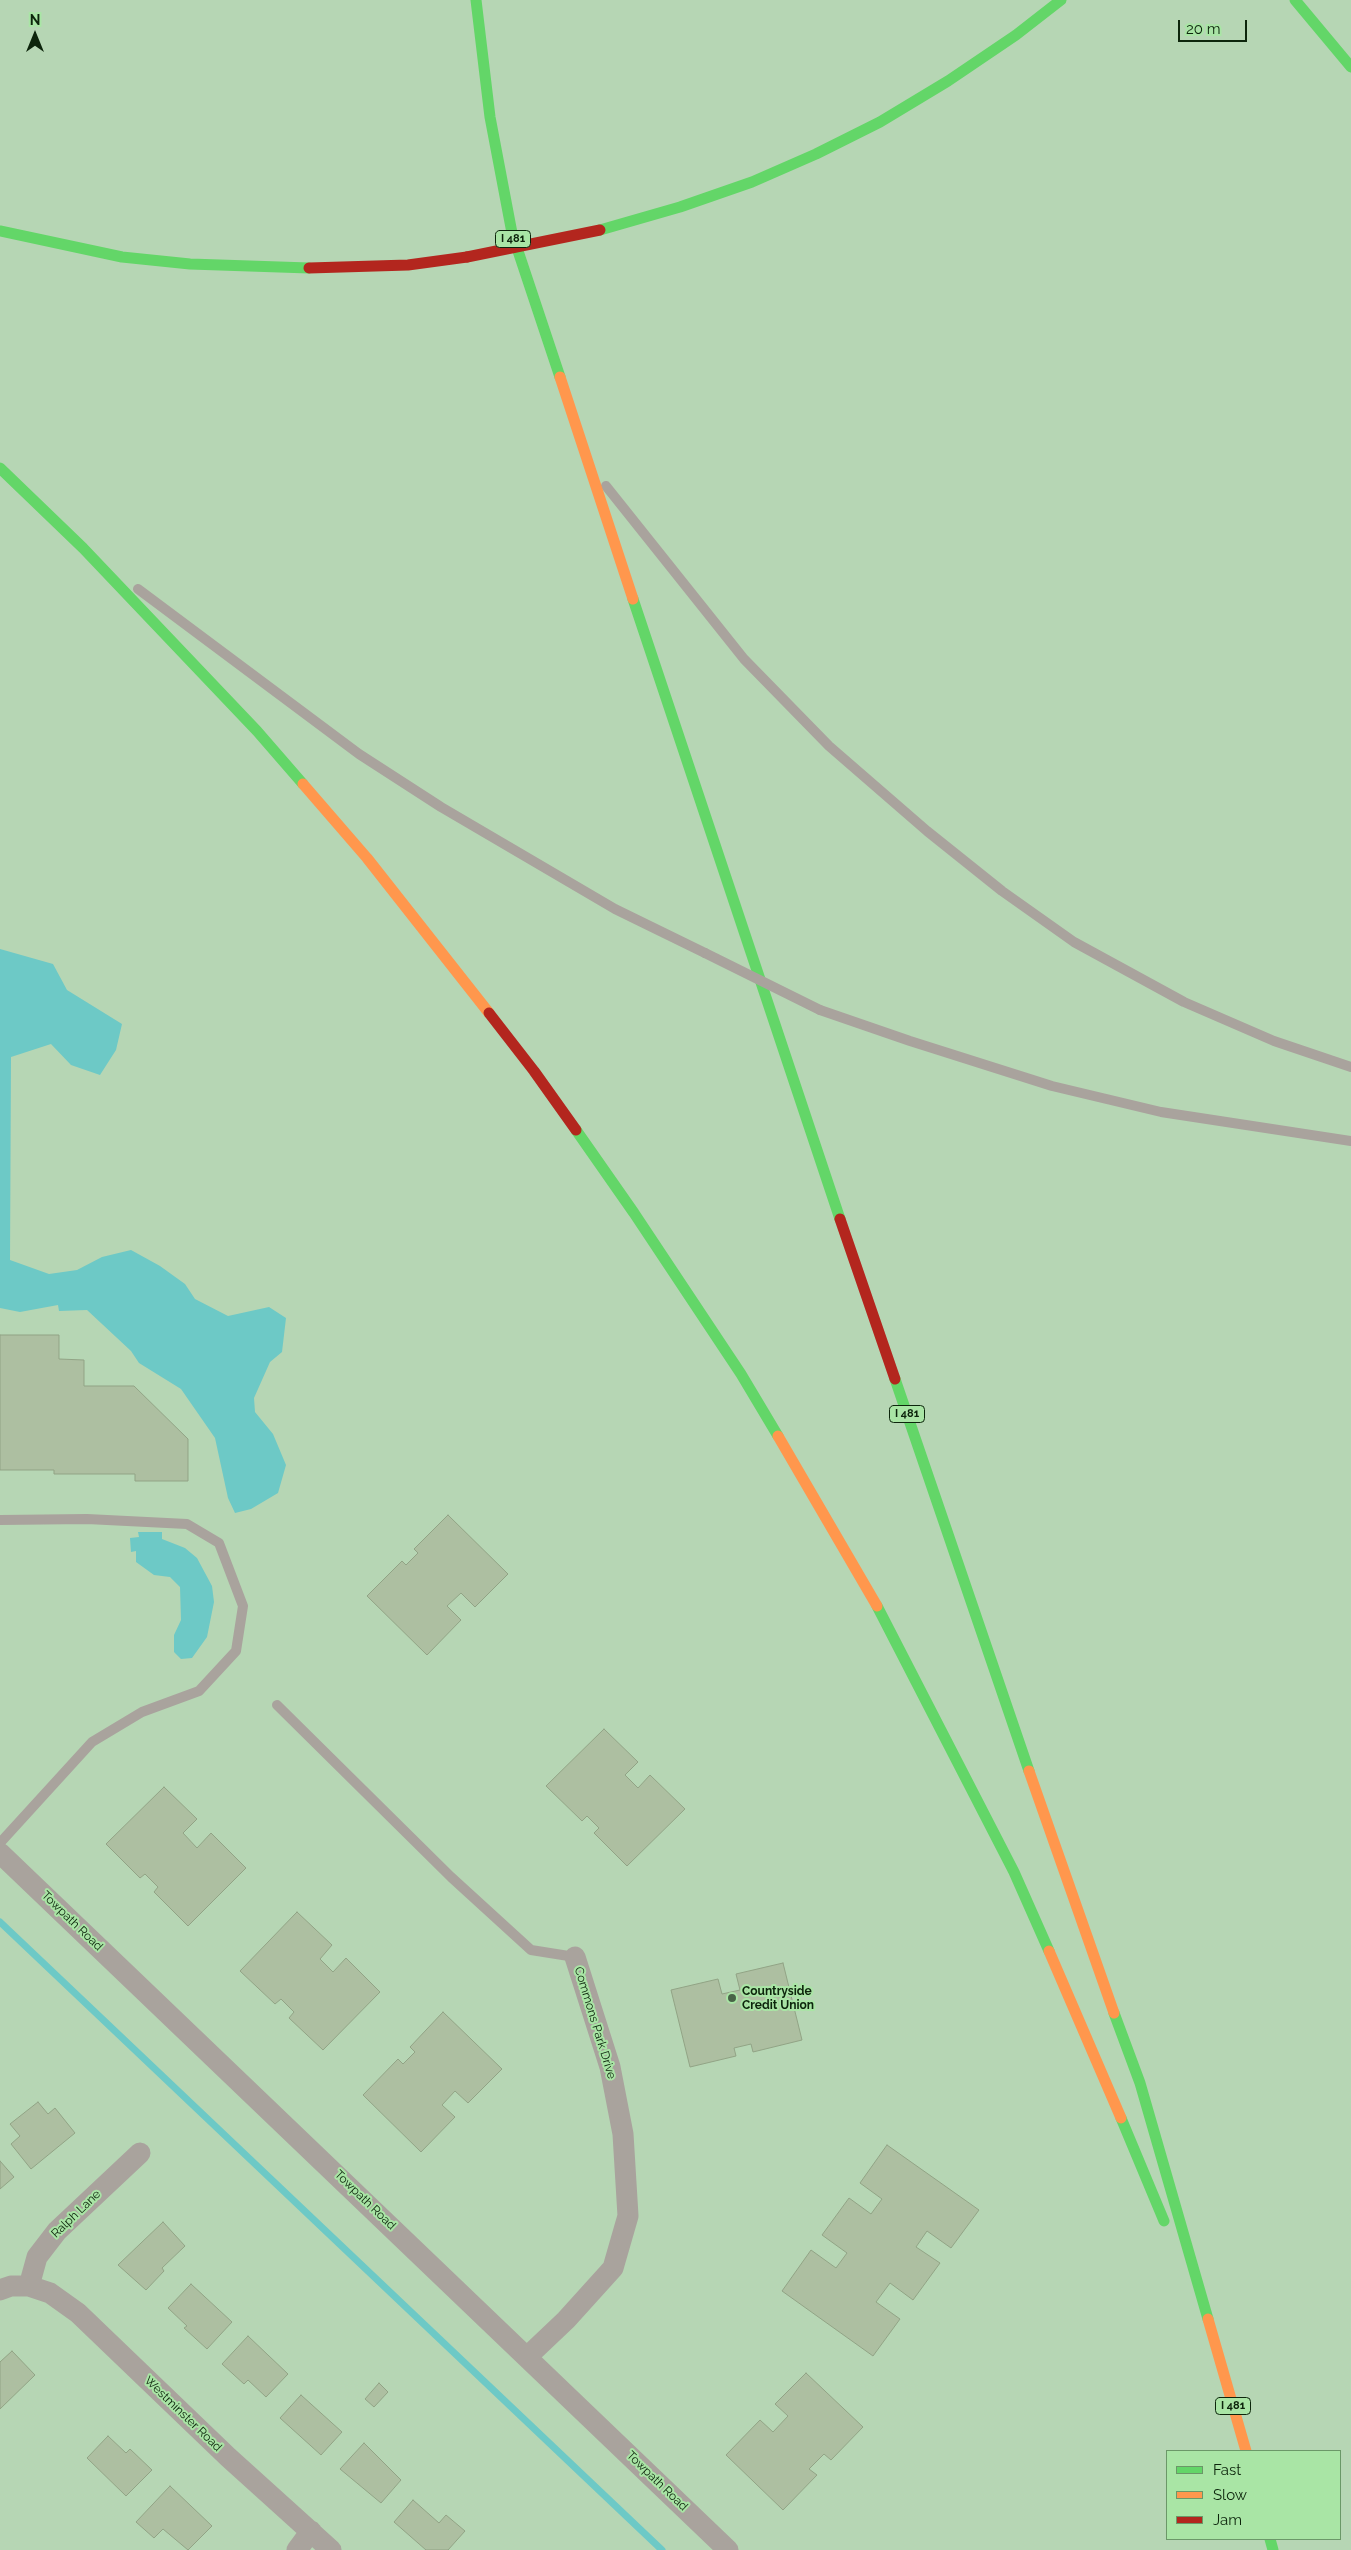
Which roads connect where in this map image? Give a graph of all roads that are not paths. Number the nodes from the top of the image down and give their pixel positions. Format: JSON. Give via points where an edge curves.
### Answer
{"nodes":[{"id":1,"x":476,"y":0,"type":"edge"},
{"id":2,"x":1061,"y":0,"type":"edge"},
{"id":3,"x":1294,"y":0,"type":"edge"},
{"id":4,"x":1351,"y":67,"type":"edge"},
{"id":5,"x":0,"y":231,"type":"edge"},
{"id":6,"x":0,"y":468,"type":"edge"},
{"id":7,"x":591,"y":468,"type":"junction"},
{"id":8,"x":83,"y":548,"type":"junction"},
{"id":9,"x":1351,"y":1066,"type":"edge"},
{"id":10,"x":1351,"y":1141,"type":"edge"},
{"id":11,"x":0,"y":1520,"type":"edge"},
{"id":12,"x":277,"y":1705,"type":"dead end"},
{"id":13,"x":0,"y":1843,"type":"edge"},
{"id":14,"x":0,"y":1852,"type":"edge"},
{"id":15,"x":575,"y":1957,"type":"joint"},
{"id":16,"x":140,"y":2153,"type":"dead end"},
{"id":17,"x":1169,"y":2233,"type":"dead end"},
{"id":18,"x":1176,"y":2252,"type":"dead end"},
{"id":19,"x":29,"y":2286,"type":"junction"},
{"id":20,"x":0,"y":2290,"type":"edge"},
{"id":21,"x":527,"y":2357,"type":"junction"},
{"id":22,"x":1221,"y":2361,"type":"junction"},
{"id":23,"x":1246,"y":2450,"type":"edge"},
{"id":24,"x":311,"y":2531,"type":"junction"},
{"id":25,"x":297,"y":2550,"type":"edge"},
{"id":26,"x":331,"y":2550,"type":"edge"},
{"id":27,"x":728,"y":2550,"type":"edge"}],
"edges":[{"from":1,"to":7,"type":"highway","number":"I 481","via":[[490,117],[512,233]]},
{"from":2,"to":5,"type":"highway","bridge":true,"via":[[948,81],[880,122],[816,154],[752,182],[600,230],[467,257],[408,265],[332,269],[190,264],[122,257]]},
{"from":3,"to":4,"type":"highway"},
{"from":6,"to":8,"type":"highway"},
{"from":7,"to":9,"type":"lane","via":[[744,659],[829,746],[926,831],[1074,942],[1184,1002],[1274,1042]]},
{"from":7,"to":22,"type":"highway","number":"I 481","via":[[770,1014],[1085,1934],[1140,2083]]},
{"from":8,"to":10,"type":"lane","bridge":true,"via":[[359,754],[441,807],[615,909],[820,1010],[1052,1086],[1161,1112]]},
{"from":8,"to":17,"type":"highway","via":[[257,731],[367,858],[534,1071],[634,1212],[741,1374],[866,1583],[1014,1872]]},
{"from":11,"to":13,"type":"lane","via":[[87,1519],[187,1524],[219,1543],[243,1606],[236,1651],[200,1691],[142,1712],[92,1742]]},
{"from":12,"to":15,"type":"lane","name":"Commons Park Drive","via":[[451,1877],[532,1950]]},
{"from":14,"to":21,"type":"street","name":"Towpath Road"},
{"from":15,"to":21,"type":"street","name":"Commons Park Drive","via":[[610,2067],[623,2134],[628,2216],[613,2268]]},
{"from":16,"to":19,"type":"street","name":"Ralph Lane","via":[[56,2231],[36,2257]]},
{"from":18,"to":22,"type":"highway"},
{"from":19,"to":20,"type":"street"},
{"from":19,"to":24,"type":"street","name":"Westminster Road","via":[[50,2293],[78,2313],[228,2457]]},
{"from":21,"to":27,"type":"street","name":"Towpath Road"},
{"from":22,"to":23,"type":"highway","number":"I 481"},
{"from":24,"to":25,"type":"street"},
{"from":24,"to":26,"type":"street","name":"Westminster Road"}]}
